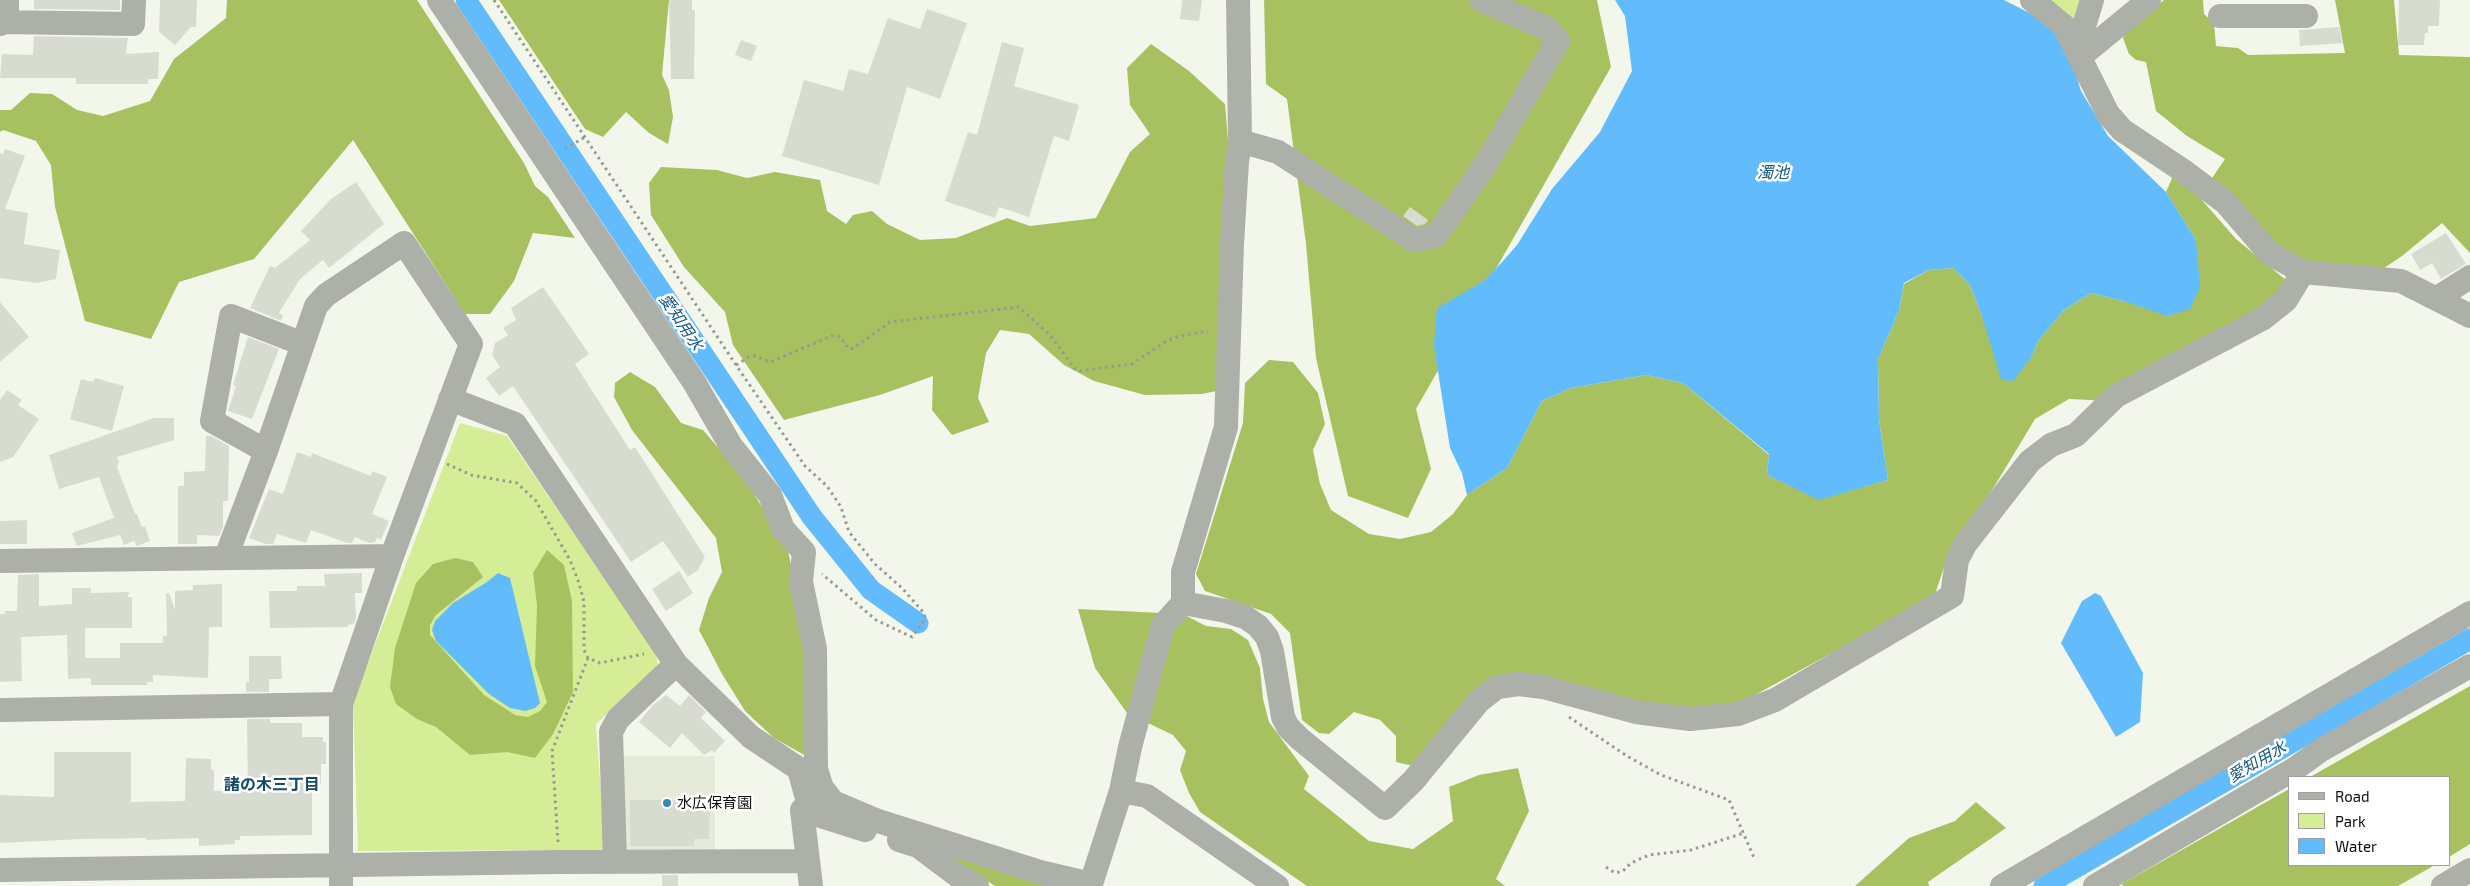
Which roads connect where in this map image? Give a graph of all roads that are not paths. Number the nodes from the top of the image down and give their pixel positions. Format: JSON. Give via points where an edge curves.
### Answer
{"nodes":[{"id":1,"x":134,"y":0,"type":"edge"},
{"id":2,"x":439,"y":0,"type":"edge"},
{"id":3,"x":1238,"y":0,"type":"edge"},
{"id":4,"x":1482,"y":0,"type":"edge"},
{"id":5,"x":2032,"y":0,"type":"edge"},
{"id":6,"x":2092,"y":0,"type":"edge"},
{"id":7,"x":2149,"y":0,"type":"edge"},
{"id":8,"x":2259,"y":8,"type":"edge"},
{"id":9,"x":3,"y":15,"type":"edge"},
{"id":10,"x":2220,"y":16,"type":"dead end"},
{"id":11,"x":2306,"y":16,"type":"dead end"},
{"id":12,"x":2079,"y":53,"type":"junction"},
{"id":13,"x":1240,"y":141,"type":"junction"},
{"id":14,"x":2303,"y":272,"type":"junction"},
{"id":15,"x":2470,"y":277,"type":"edge"},
{"id":16,"x":2437,"y":298,"type":"junction"},
{"id":17,"x":2470,"y":316,"type":"edge"},
{"id":18,"x":303,"y":344,"type":"junction"},
{"id":19,"x":450,"y":399,"type":"junction"},
{"id":20,"x":266,"y":451,"type":"junction"},
{"id":21,"x":392,"y":556,"type":"junction"},
{"id":22,"x":226,"y":557,"type":"junction"},
{"id":23,"x":0,"y":561,"type":"edge"},
{"id":24,"x":1183,"y":603,"type":"junction"},
{"id":25,"x":2470,"y":613,"type":"edge"},
{"id":26,"x":676,"y":664,"type":"junction"},
{"id":27,"x":2470,"y":666,"type":"edge"},
{"id":28,"x":341,"y":704,"type":"junction"},
{"id":29,"x":0,"y":710,"type":"edge"},
{"id":30,"x":1121,"y":791,"type":"junction"},
{"id":31,"x":811,"y":813,"type":"junction"},
{"id":32,"x":615,"y":861,"type":"junction"},
{"id":33,"x":808,"y":861,"type":"junction"},
{"id":34,"x":0,"y":870,"type":"edge"},
{"id":35,"x":2470,"y":870,"type":"edge"},
{"id":36,"x":341,"y":876,"type":"edge"},
{"id":37,"x":811,"y":886,"type":"edge"},
{"id":38,"x":977,"y":886,"type":"edge"},
{"id":39,"x":1277,"y":886,"type":"edge"},
{"id":40,"x":2002,"y":886,"type":"edge"},
{"id":41,"x":2095,"y":886,"type":"edge"},
{"id":42,"x":2443,"y":886,"type":"edge"}],
"edges":[{"from":1,"to":9,"type":"street","via":[[133,24]]},
{"from":2,"to":30,"type":"street","via":[[694,382],[731,446],[770,495],[783,529],[804,552],[801,582],[815,649],[816,769],[822,788],[833,802],[878,821],[1040,872],[1091,884]]},
{"from":3,"to":13,"type":"street"},
{"from":4,"to":13,"type":"street","via":[[1548,29],[1558,41],[1487,162],[1436,236],[1414,240],[1278,152]]},
{"from":5,"to":12,"type":"street","via":[[2064,26]]},
{"from":6,"to":12,"type":"street"},
{"from":7,"to":12,"type":"street"},
{"from":8,"to":10,"type":"street"},
{"from":8,"to":11,"type":"street"},
{"from":12,"to":14,"type":"street","via":[[2108,114],[2122,130],[2218,197],[2269,253]]},
{"from":13,"to":24,"type":"street","via":[[1226,427],[1183,572]]},
{"from":14,"to":16,"type":"street","via":[[2401,281]]},
{"from":14,"to":24,"type":"street","via":[[2286,300],[2262,319],[2116,396],[2076,435],[2051,445],[2030,461],[1966,543],[1957,560],[1952,596],[1775,700],[1738,714],[1690,719],[1636,712],[1543,687],[1519,684],[1497,687],[1479,702],[1413,781],[1385,808],[1288,727],[1283,716],[1272,651],[1267,636],[1258,626],[1226,611]]},
{"from":15,"to":16,"type":"street"},
{"from":16,"to":17,"type":"street"},
{"from":18,"to":19,"type":"street","via":[[316,306],[326,295],[404,243],[471,344]]},
{"from":18,"to":20,"type":"street"},
{"from":18,"to":20,"type":"street","via":[[231,316],[212,421]]},
{"from":19,"to":21,"type":"street"},
{"from":19,"to":26,"type":"street","via":[[515,424]]},
{"from":20,"to":22,"type":"street"},
{"from":21,"to":22,"type":"street"},
{"from":21,"to":28,"type":"street"},
{"from":22,"to":23,"type":"street"},
{"from":24,"to":30,"type":"street","via":[[1163,625]]},
{"from":25,"to":40,"type":"street"},
{"from":26,"to":31,"type":"street","via":[[751,737],[799,769]]},
{"from":26,"to":32,"type":"street","via":[[618,719],[611,732]]},
{"from":27,"to":41,"type":"street","via":[[2321,750],[2288,773]]},
{"from":28,"to":29,"type":"street"},
{"from":28,"to":36,"type":"street"},
{"from":30,"to":39,"type":"street","via":[[1147,796]]},
{"from":31,"to":33,"type":"street","via":[[802,810]]},
{"from":31,"to":38,"type":"street","via":[[918,846]]},
{"from":32,"to":33,"type":"street"},
{"from":32,"to":36,"type":"street"},
{"from":33,"to":37,"type":"street"},
{"from":34,"to":36,"type":"street"},
{"from":35,"to":42,"type":"street"}]}
